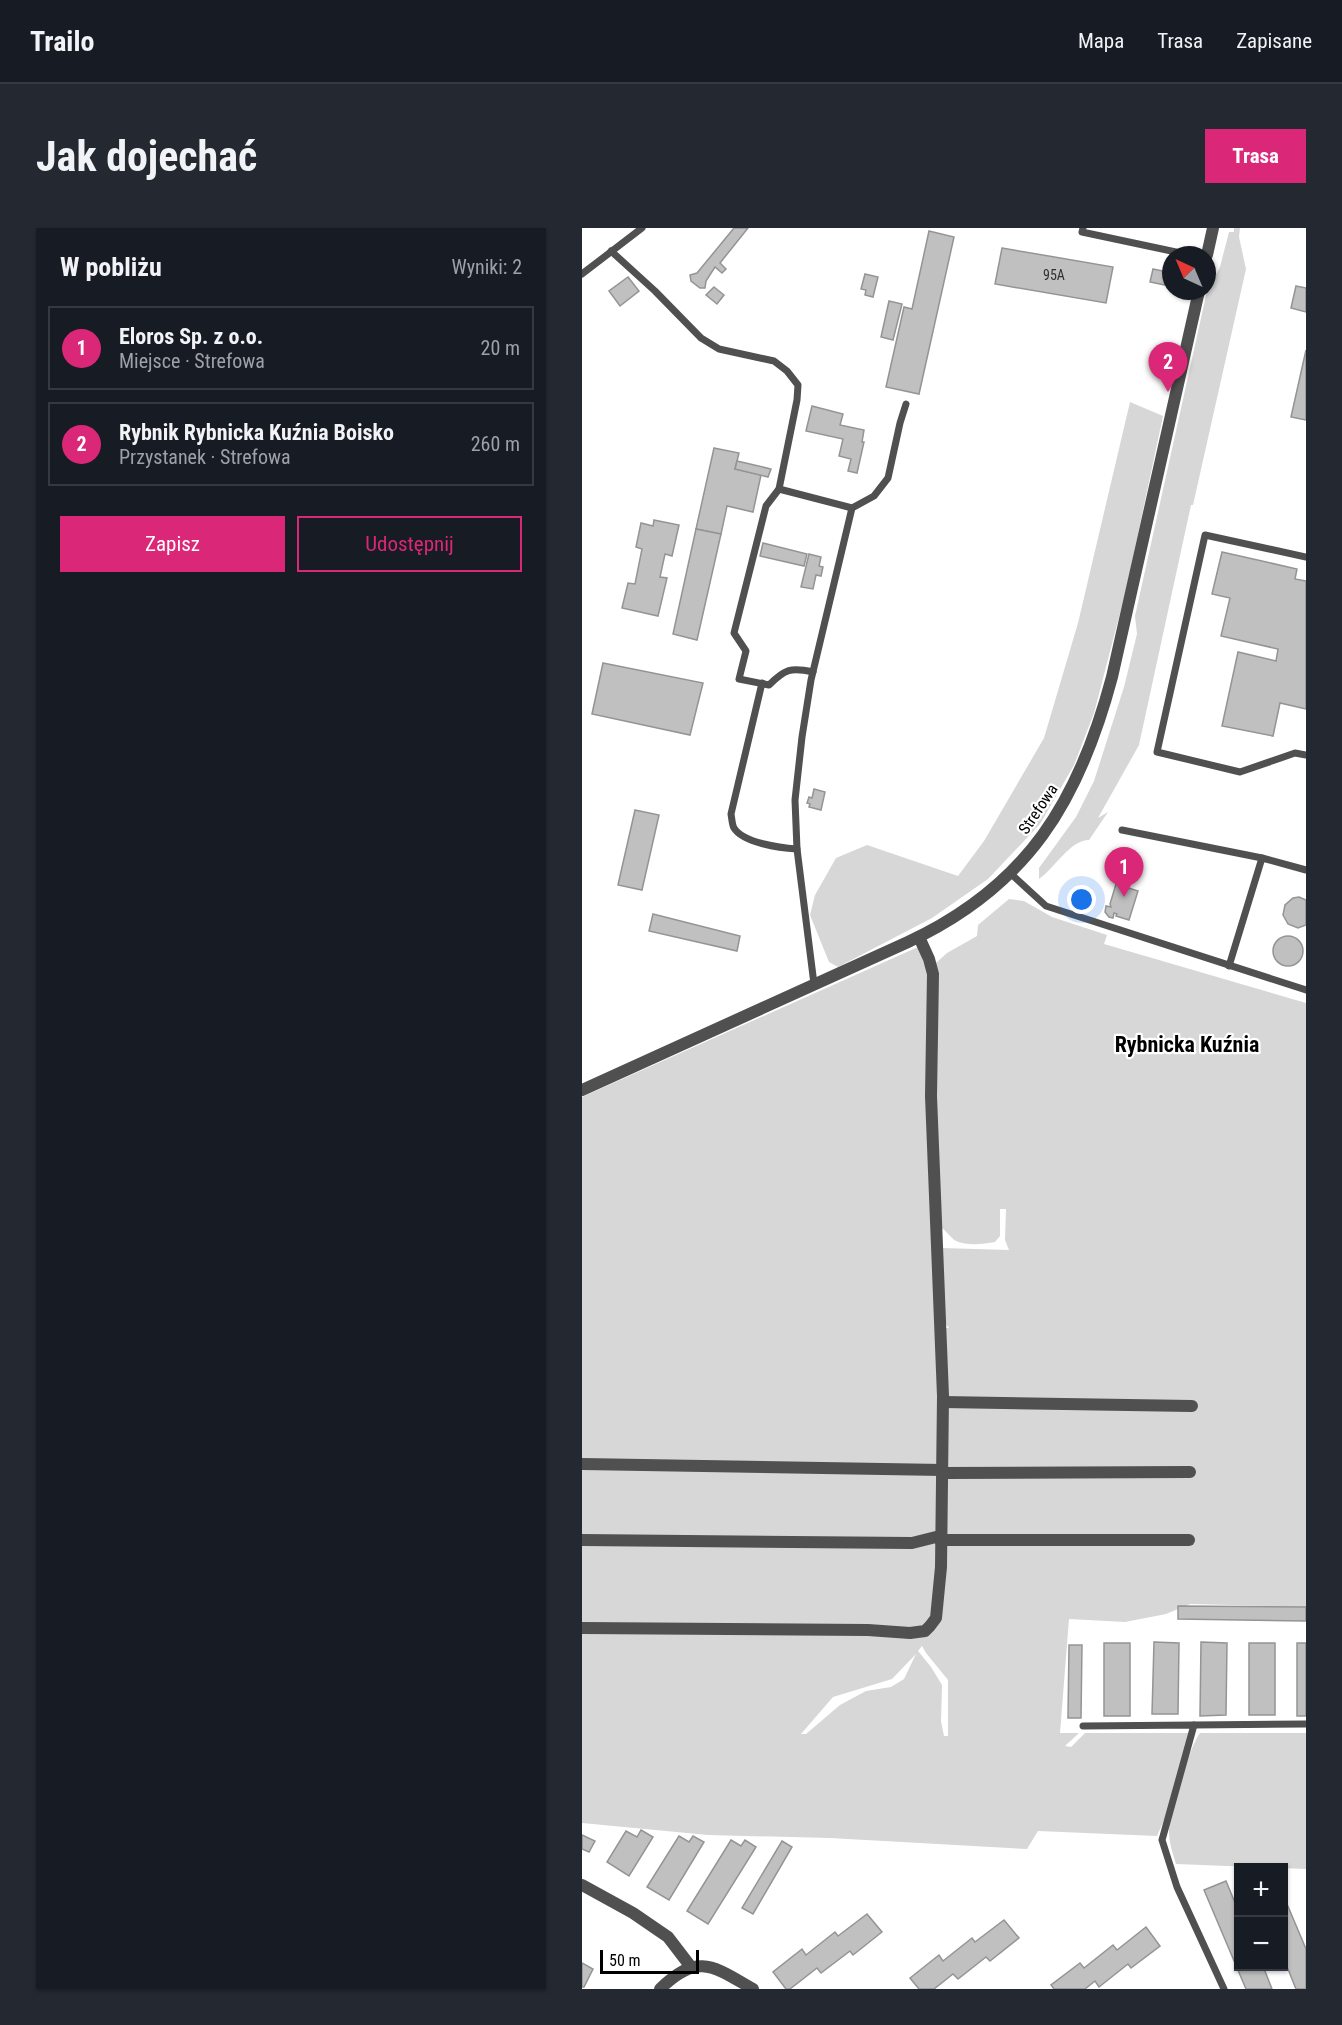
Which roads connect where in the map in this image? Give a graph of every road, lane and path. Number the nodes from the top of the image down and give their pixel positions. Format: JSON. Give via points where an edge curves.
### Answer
{"nodes":[{"id":1,"x":642,"y":228,"type":"edge"},
{"id":2,"x":1083,"y":228,"type":"edge"},
{"id":3,"x":1213,"y":228,"type":"edge"},
{"id":4,"x":1209,"y":246,"type":"edge"},
{"id":5,"x":1162,"y":249,"type":"edge"},
{"id":6,"x":611,"y":251,"type":"junction"},
{"id":7,"x":582,"y":274,"type":"edge"},
{"id":8,"x":1197,"y":300,"type":"edge"},
{"id":9,"x":906,"y":404,"type":"dead end"},
{"id":10,"x":778,"y":489,"type":"junction"},
{"id":11,"x":852,"y":508,"type":"junction"},
{"id":12,"x":1306,"y":557,"type":"edge"},
{"id":13,"x":813,"y":672,"type":"junction"},
{"id":14,"x":762,"y":683,"type":"junction"},
{"id":15,"x":1306,"y":755,"type":"edge"},
{"id":16,"x":1122,"y":830,"type":"dead end"},
{"id":17,"x":797,"y":849,"type":"junction"},
{"id":18,"x":1262,"y":858,"type":"junction"},
{"id":19,"x":1306,"y":870,"type":"edge"},
{"id":20,"x":1010,"y":873,"type":"junction"},
{"id":21,"x":920,"y":937,"type":"junction"},
{"id":22,"x":1229,"y":966,"type":"junction"},
{"id":23,"x":814,"y":984,"type":"junction"},
{"id":24,"x":1306,"y":990,"type":"edge"},
{"id":25,"x":582,"y":1090,"type":"edge"},
{"id":26,"x":944,"y":1402,"type":"junction"},
{"id":27,"x":1192,"y":1406,"type":"dead end"},
{"id":28,"x":582,"y":1464,"type":"edge"},
{"id":29,"x":943,"y":1471,"type":"junction"},
{"id":30,"x":1190,"y":1472,"type":"dead end"},
{"id":31,"x":940,"y":1538,"type":"junction"},
{"id":32,"x":582,"y":1540,"type":"edge"},
{"id":33,"x":1189,"y":1540,"type":"dead end"},
{"id":34,"x":582,"y":1628,"type":"edge"},
{"id":35,"x":1306,"y":1724,"type":"edge"},
{"id":36,"x":1194,"y":1725,"type":"junction"},
{"id":37,"x":1083,"y":1726,"type":"dead end"},
{"id":38,"x":582,"y":1885,"type":"edge"},
{"id":39,"x":691,"y":1967,"type":"junction"},
{"id":40,"x":660,"y":1989,"type":"edge"},
{"id":41,"x":753,"y":1989,"type":"edge"},
{"id":42,"x":1224,"y":1989,"type":"edge"}],
"edges":[{"from":1,"to":6,"type":"lane"},
{"from":2,"to":5,"type":"lane","via":[[1082,232]]},
{"from":3,"to":4,"type":"street"},
{"from":6,"to":7,"type":"lane"},
{"from":6,"to":10,"type":"lane","via":[[701,338],[719,349],[774,362],[798,385]]},
{"from":8,"to":20,"type":"street","name":"Strefowa","via":[[1099,726],[1064,804]]},
{"from":9,"to":11,"type":"lane","via":[[888,478],[874,496]]},
{"from":10,"to":11,"type":"lane"},
{"from":10,"to":14,"type":"lane","via":[[766,506],[734,633],[746,651],[740,679]]},
{"from":11,"to":13,"type":"lane"},
{"from":12,"to":15,"type":"lane","via":[[1205,535],[1157,752],[1240,772],[1295,753]]},
{"from":13,"to":14,"type":"lane","via":[[795,668],[780,674],[769,685]]},
{"from":13,"to":17,"type":"lane","via":[[795,800]]},
{"from":14,"to":17,"type":"lane","via":[[731,814],[734,828],[743,838]]},
{"from":16,"to":18,"type":"lane"},
{"from":17,"to":23,"type":"lane"},
{"from":18,"to":19,"type":"lane"},
{"from":18,"to":22,"type":"lane"},
{"from":20,"to":21,"type":"street","name":"Strefowa","via":[[965,911]]},
{"from":20,"to":22,"type":"lane","via":[[1046,906]]},
{"from":21,"to":23,"type":"street","name":"Strefowa"},
{"from":21,"to":26,"type":"street","via":[[933,974],[931,1096]]},
{"from":22,"to":24,"type":"lane"},
{"from":23,"to":25,"type":"street","name":"Strefowa"},
{"from":26,"to":27,"type":"street"},
{"from":26,"to":29,"type":"street"},
{"from":28,"to":29,"type":"street"},
{"from":29,"to":30,"type":"street"},
{"from":29,"to":31,"type":"street"},
{"from":31,"to":32,"type":"street","via":[[912,1543]]},
{"from":31,"to":33,"type":"street"},
{"from":31,"to":34,"type":"street","via":[[937,1612],[934,1623],[925,1631]]},
{"from":35,"to":36,"type":"lane"},
{"from":36,"to":37,"type":"lane"},
{"from":36,"to":42,"type":"lane","via":[[1162,1840],[1176,1887]]},
{"from":38,"to":39,"type":"street","via":[[633,1912],[668,1937]]},
{"from":39,"to":40,"type":"street"},
{"from":39,"to":41,"type":"street","via":[[715,1968]]}]}
